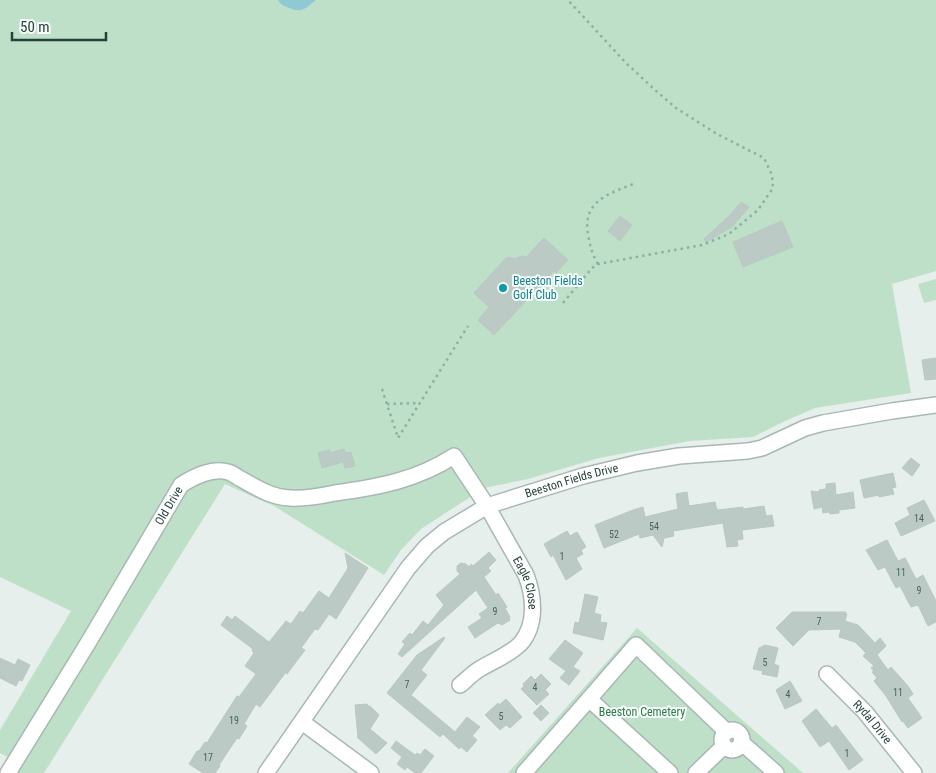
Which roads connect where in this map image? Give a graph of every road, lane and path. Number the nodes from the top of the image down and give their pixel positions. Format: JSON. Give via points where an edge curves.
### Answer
{"nodes":[{"id":1,"x":568,"y":0,"type":"edge"},
{"id":2,"x":636,"y":183,"type":"dead end"},
{"id":3,"x":598,"y":264,"type":"junction"},
{"id":4,"x":563,"y":303,"type":"dead end"},
{"id":5,"x":468,"y":326,"type":"dead end"},
{"id":6,"x":382,"y":389,"type":"dead end"},
{"id":7,"x":420,"y":402,"type":"junction"},
{"id":8,"x":387,"y":404,"type":"junction"},
{"id":9,"x":936,"y":405,"type":"edge"},
{"id":10,"x":454,"y":456,"type":"joint"},
{"id":11,"x":487,"y":506,"type":"junction"},
{"id":12,"x":827,"y":674,"type":"dead end"},
{"id":13,"x":460,"y":685,"type":"dead end"},
{"id":14,"x":588,"y":699,"type":"junction"},
{"id":15,"x":302,"y":722,"type":"junction"},
{"id":16,"x":726,"y":739,"type":"junction"},
{"id":17,"x":529,"y":771,"type":"edge"},
{"id":18,"x":8,"y":773,"type":"edge"},
{"id":19,"x":266,"y":773,"type":"edge"},
{"id":20,"x":371,"y":773,"type":"edge"},
{"id":21,"x":670,"y":773,"type":"edge"},
{"id":22,"x":696,"y":773,"type":"edge"},
{"id":23,"x":776,"y":773,"type":"edge"},
{"id":24,"x":914,"y":773,"type":"edge"}],
"edges":[{"from":1,"to":3,"type":"path","via":[[655,90],[716,134],[764,158],[772,175],[773,188],[758,210],[729,234],[702,246]]},
{"from":2,"to":3,"type":"path","via":[[608,194],[589,210],[586,225],[592,254]]},
{"from":3,"to":4,"type":"path"},
{"from":5,"to":7,"type":"path"},
{"from":6,"to":8,"type":"path"},
{"from":7,"to":8,"type":"path"},
{"from":7,"to":8,"type":"path","via":[[398,438]]},
{"from":9,"to":11,"type":"street","name":"Beeston Fields Drive","via":[[823,423],[748,451],[637,463]]},
{"from":10,"to":11,"type":"street","name":"Eagle Close"},
{"from":10,"to":18,"type":"street","name":"Old Drive","via":[[435,468],[401,481],[316,496],[276,496],[227,471],[213,471],[187,481]]},
{"from":11,"to":13,"type":"street","name":"Eagle Close","via":[[526,575],[531,587],[533,613],[520,644],[507,654],[472,664]]},
{"from":11,"to":15,"type":"street","name":"Beeston Fields Drive","via":[[444,532],[408,568]]},
{"from":12,"to":24,"type":"street","name":"Rydal Drive","via":[[865,712]]},
{"from":14,"to":16,"type":"street","via":[[636,645]]},
{"from":14,"to":17,"type":"street"},
{"from":14,"to":21,"type":"street"},
{"from":15,"to":19,"type":"street","name":"Beeston Fields Drive"},
{"from":15,"to":20,"type":"street"},
{"from":16,"to":22,"type":"street"},
{"from":16,"to":23,"type":"street","via":[[733,750],[741,742]]}]}
